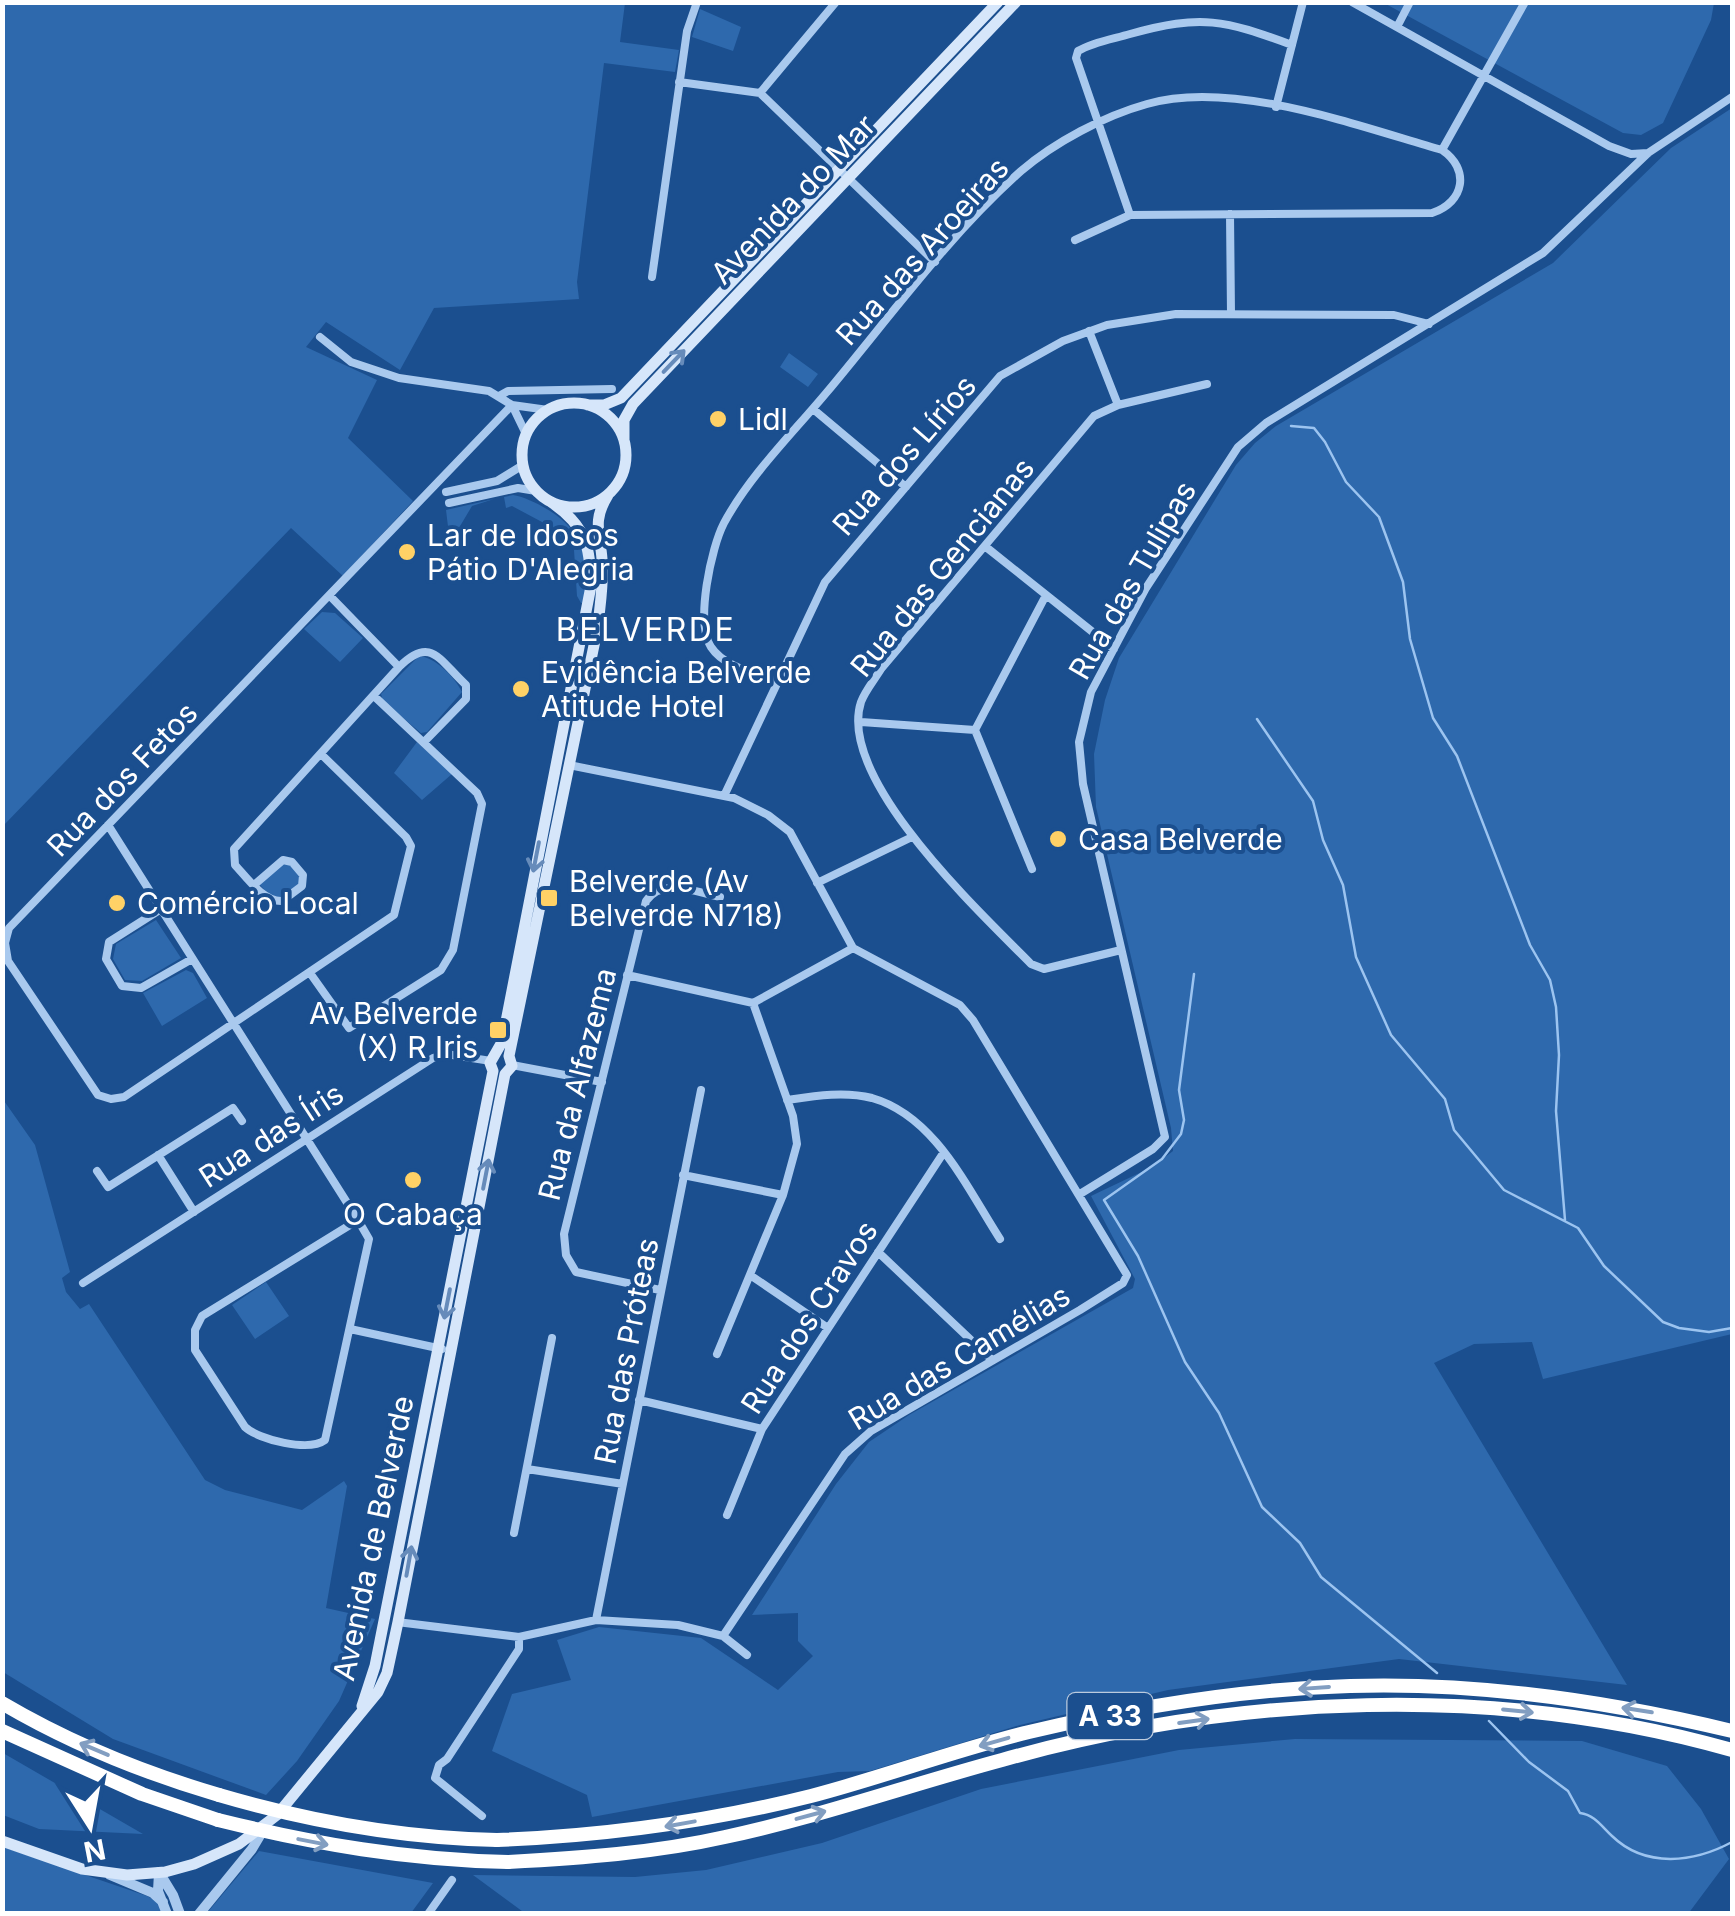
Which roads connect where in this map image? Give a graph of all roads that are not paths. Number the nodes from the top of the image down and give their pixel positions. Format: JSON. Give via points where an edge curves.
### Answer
{"nodes":[{"id":1,"x":698,"y":2,"type":"edge"},
{"id":2,"x":836,"y":2,"type":"edge"},
{"id":3,"x":998,"y":2,"type":"edge"},
{"id":4,"x":1016,"y":2,"type":"edge"},
{"id":5,"x":1303,"y":2,"type":"edge"},
{"id":6,"x":1352,"y":2,"type":"edge"},
{"id":7,"x":1410,"y":2,"type":"edge"},
{"id":8,"x":1526,"y":2,"type":"edge"},
{"id":9,"x":1397,"y":27,"type":"junction"},
{"id":10,"x":1292,"y":44,"type":"junction"},
{"id":11,"x":1484,"y":75,"type":"junction"},
{"id":12,"x":679,"y":82,"type":"junction"},
{"id":13,"x":760,"y":94,"type":"junction"},
{"id":14,"x":1732,"y":97,"type":"edge"},
{"id":15,"x":1276,"y":107,"type":"junction"},
{"id":16,"x":1097,"y":125,"type":"junction"},
{"id":17,"x":1442,"y":150,"type":"junction"},
{"id":18,"x":1648,"y":153,"type":"junction"},
{"id":19,"x":842,"y":174,"type":"junction"},
{"id":20,"x":1230,"y":214,"type":"junction"},
{"id":21,"x":1130,"y":215,"type":"junction"},
{"id":22,"x":1075,"y":240,"type":"dead end"},
{"id":23,"x":935,"y":262,"type":"junction"},
{"id":24,"x":652,"y":277,"type":"dead end"},
{"id":25,"x":1231,"y":314,"type":"junction"},
{"id":26,"x":1429,"y":324,"type":"junction"},
{"id":27,"x":1089,"y":331,"type":"junction"},
{"id":28,"x":320,"y":337,"type":"dead end"},
{"id":29,"x":1207,"y":384,"type":"dead end"},
{"id":30,"x":612,"y":389,"type":"dead end"},
{"id":31,"x":498,"y":396,"type":"junction"},
{"id":32,"x":512,"y":405,"type":"junction"},
{"id":33,"x":588,"y":405,"type":"junction"},
{"id":34,"x":1118,"y":405,"type":"junction"},
{"id":35,"x":813,"y":409,"type":"junction"},
{"id":36,"x":548,"y":410,"type":"junction"},
{"id":37,"x":526,"y":434,"type":"junction"},
{"id":38,"x":624,"y":439,"type":"junction"},
{"id":39,"x":523,"y":466,"type":"junction"},
{"id":40,"x":906,"y":487,"type":"junction"},
{"id":41,"x":446,"y":492,"type":"dead end"},
{"id":42,"x":536,"y":492,"type":"junction"},
{"id":43,"x":608,"y":496,"type":"junction"},
{"id":44,"x":551,"y":502,"type":"junction"},
{"id":45,"x":449,"y":503,"type":"dead end"},
{"id":46,"x":986,"y":547,"type":"junction"},
{"id":47,"x":330,"y":596,"type":"junction"},
{"id":48,"x":1045,"y":597,"type":"junction"},
{"id":49,"x":1114,"y":649,"type":"junction"},
{"id":50,"x":399,"y":667,"type":"junction"},
{"id":51,"x":776,"y":681,"type":"junction"},
{"id":52,"x":374,"y":696,"type":"junction"},
{"id":53,"x":860,"y":722,"type":"junction"},
{"id":54,"x":975,"y":730,"type":"junction"},
{"id":55,"x":424,"y":742,"type":"junction"},
{"id":56,"x":321,"y":754,"type":"junction"},
{"id":57,"x":556,"y":761,"type":"junction"},
{"id":58,"x":570,"y":765,"type":"junction"},
{"id":59,"x":724,"y":796,"type":"junction"},
{"id":60,"x":108,"y":825,"type":"junction"},
{"id":61,"x":912,"y":837,"type":"junction"},
{"id":62,"x":1032,"y":869,"type":"dead end"},
{"id":63,"x":817,"y":883,"type":"junction"},
{"id":64,"x":254,"y":885,"type":"junction"},
{"id":65,"x":720,"y":896,"type":"dead end"},
{"id":66,"x":161,"y":909,"type":"junction"},
{"id":67,"x":853,"y":948,"type":"junction"},
{"id":68,"x":1122,"y":950,"type":"junction"},
{"id":69,"x":192,"y":959,"type":"junction"},
{"id":70,"x":310,"y":973,"type":"junction"},
{"id":71,"x":627,"y":975,"type":"junction"},
{"id":72,"x":753,"y":1003,"type":"junction"},
{"id":73,"x":234,"y":1026,"type":"junction"},
{"id":74,"x":501,"y":1064,"type":"junction"},
{"id":75,"x":602,"y":1082,"type":"junction"},
{"id":76,"x":701,"y":1090,"type":"dead end"},
{"id":77,"x":786,"y":1100,"type":"junction"},
{"id":78,"x":242,"y":1121,"type":"dead end"},
{"id":79,"x":307,"y":1139,"type":"junction"},
{"id":80,"x":944,"y":1152,"type":"junction"},
{"id":81,"x":158,"y":1155,"type":"junction"},
{"id":82,"x":98,"y":1171,"type":"dead end"},
{"id":83,"x":683,"y":1175,"type":"junction"},
{"id":84,"x":784,"y":1194,"type":"junction"},
{"id":85,"x":1080,"y":1194,"type":"junction"},
{"id":86,"x":194,"y":1212,"type":"junction"},
{"id":87,"x":358,"y":1220,"type":"junction"},
{"id":88,"x":1000,"y":1239,"type":"dead end"},
{"id":89,"x":878,"y":1252,"type":"junction"},
{"id":90,"x":750,"y":1275,"type":"junction"},
{"id":91,"x":84,"y":1283,"type":"dead end"},
{"id":92,"x":660,"y":1290,"type":"junction"},
{"id":93,"x":828,"y":1328,"type":"junction"},
{"id":94,"x":350,"y":1329,"type":"junction"},
{"id":95,"x":552,"y":1338,"type":"dead end"},
{"id":96,"x":445,"y":1349,"type":"junction"},
{"id":97,"x":717,"y":1354,"type":"dead end"},
{"id":98,"x":992,"y":1360,"type":"junction"},
{"id":99,"x":639,"y":1400,"type":"junction"},
{"id":100,"x":762,"y":1430,"type":"junction"},
{"id":101,"x":526,"y":1469,"type":"junction"},
{"id":102,"x":623,"y":1484,"type":"junction"},
{"id":103,"x":727,"y":1514,"type":"dead end"},
{"id":104,"x":514,"y":1533,"type":"dead end"},
{"id":105,"x":382,"y":1620,"type":"junction"},
{"id":106,"x":596,"y":1620,"type":"junction"},
{"id":107,"x":398,"y":1622,"type":"junction"},
{"id":108,"x":724,"y":1636,"type":"junction"},
{"id":109,"x":519,"y":1637,"type":"junction"},
{"id":110,"x":747,"y":1656,"type":"dead end"},
{"id":111,"x":2,"y":1703,"type":"edge"},
{"id":112,"x":358,"y":1717,"type":"junction"},
{"id":113,"x":1732,"y":1730,"type":"edge"},
{"id":114,"x":2,"y":1731,"type":"edge"},
{"id":115,"x":1732,"y":1750,"type":"edge"},
{"id":116,"x":482,"y":1816,"type":"dead end"},
{"id":117,"x":266,"y":1826,"type":"junction"},
{"id":118,"x":2,"y":1841,"type":"edge"},
{"id":119,"x":159,"y":1872,"type":"junction"},
{"id":120,"x":105,"y":1873,"type":"junction"},
{"id":121,"x":452,"y":1880,"type":"dead end"},
{"id":122,"x":165,"y":1908,"type":"edge"},
{"id":123,"x":180,"y":1914,"type":"edge"},
{"id":124,"x":199,"y":1914,"type":"edge"},
{"id":125,"x":428,"y":1914,"type":"edge"}],
"edges":[{"from":1,"to":12,"type":"street"},
{"from":2,"to":13,"type":"street"},
{"from":3,"to":19,"type":"main road","name":"Avenida do Mar"},
{"from":4,"to":19,"type":"main road","name":"Avenida do Mar"},
{"from":5,"to":10,"type":"street"},
{"from":6,"to":9,"type":"street"},
{"from":7,"to":9,"type":"street"},
{"from":8,"to":11,"type":"street"},
{"from":9,"to":11,"type":"street"},
{"from":10,"to":15,"type":"street"},
{"from":10,"to":16,"type":"street","via":[[1236,25],[1193,20],[1081,48],[1076,58]]},
{"from":11,"to":17,"type":"street"},
{"from":11,"to":18,"type":"street","via":[[1609,146]]},
{"from":12,"to":13,"type":"street"},
{"from":12,"to":24,"type":"street"},
{"from":13,"to":19,"type":"street"},
{"from":14,"to":18,"type":"street","name":"Rua das Tulipas"},
{"from":15,"to":16,"type":"street","name":"Rua das Aroeiras","via":[[1229,97],[1174,98]]},
{"from":15,"to":17,"type":"street","name":"Rua das Aroeiras"},
{"from":16,"to":21,"type":"street"},
{"from":16,"to":23,"type":"street","name":"Rua das Aroeiras","via":[[1022,170]]},
{"from":17,"to":20,"type":"street","via":[[1461,177],[1457,195],[1440,210]]},
{"from":18,"to":26,"type":"street","name":"Rua das Tulipas","via":[[1543,253]]},
{"from":19,"to":23,"type":"street"},
{"from":19,"to":33,"type":"main road","name":"Avenida do Mar","via":[[620,398]]},
{"from":38,"to":19,"type":"main road","name":"Avenida do Mar","one_way":true,"via":[[633,404]]},
{"from":20,"to":21,"type":"street"},
{"from":20,"to":25,"type":"street"},
{"from":21,"to":22,"type":"street"},
{"from":23,"to":35,"type":"street","name":"Rua das Aroeiras"},
{"from":25,"to":26,"type":"street","name":"Rua dos Lírios","via":[[1394,315]]},
{"from":25,"to":27,"type":"street","name":"Rua dos Lírios","via":[[1176,314]]},
{"from":26,"to":49,"type":"street","name":"Rua das Tulipas","via":[[1266,423],[1238,447]]},
{"from":27,"to":34,"type":"street"},
{"from":27,"to":40,"type":"street","name":"Rua dos Lírios","via":[[1000,376]]},
{"from":28,"to":31,"type":"street","via":[[351,362]]},
{"from":29,"to":34,"type":"street","name":"Rua das Gencianas"},
{"from":30,"to":31,"type":"street"},
{"from":31,"to":32,"type":"street"},
{"from":32,"to":36,"type":"street"},
{"from":32,"to":37,"type":"street"},
{"from":32,"to":47,"type":"street","name":"Rua dos Fetos"},
{"from":33,"to":36,"type":"main road"},
{"from":33,"to":38,"type":"main road","via":[[610,417]]},
{"from":34,"to":46,"type":"street","name":"Rua das Gencianas","via":[[1094,416]]},
{"from":35,"to":40,"type":"street"},
{"from":35,"to":51,"type":"street","name":"Rua das Aroeiras","via":[[723,525],[702,620],[722,660]]},
{"from":36,"to":37,"type":"main road"},
{"from":37,"to":39,"type":"main road"},
{"from":38,"to":43,"type":"main road","via":[[625,470]]},
{"from":39,"to":41,"type":"street","via":[[496,481]]},
{"from":39,"to":42,"type":"main road"},
{"from":40,"to":51,"type":"street","name":"Rua dos Lírios","via":[[825,582]]},
{"from":42,"to":44,"type":"main road"},
{"from":42,"to":45,"type":"street","via":[[518,488]]},
{"from":43,"to":44,"type":"main road","via":[[581,507]]},
{"from":43,"to":58,"type":"main road","name":"Avenida de Belverde","via":[[598,510],[598,626]]},
{"from":44,"to":57,"type":"main road","name":"Avenida de Belverde","via":[[586,538],[590,573]]},
{"from":46,"to":48,"type":"street"},
{"from":46,"to":53,"type":"street","name":"Rua das Gencianas","via":[[881,669],[860,703]]},
{"from":47,"to":50,"type":"street"},
{"from":47,"to":60,"type":"street","name":"Rua dos Fetos"},
{"from":48,"to":49,"type":"street"},
{"from":48,"to":54,"type":"street"},
{"from":49,"to":68,"type":"street","name":"Rua das Tulipas","via":[[1091,692],[1079,742]]},
{"from":50,"to":52,"type":"street"},
{"from":50,"to":55,"type":"street","via":[[426,650],[467,688],[466,700]]},
{"from":51,"to":59,"type":"street","name":"Rua dos Lírios"},
{"from":52,"to":55,"type":"street"},
{"from":52,"to":56,"type":"street"},
{"from":53,"to":54,"type":"street"},
{"from":53,"to":61,"type":"street","name":"Rua das Gencianas","via":[[867,762]]},
{"from":54,"to":62,"type":"street"},
{"from":55,"to":70,"type":"street","via":[[482,804],[448,963],[349,1028]]},
{"from":56,"to":64,"type":"street","via":[[234,849],[235,865]]},
{"from":56,"to":70,"type":"street","via":[[406,838],[411,855],[394,915]]},
{"from":57,"to":58,"type":"street"},
{"from":57,"to":74,"type":"main road","name":"Avenida de Belverde","one_way":true},
{"from":58,"to":59,"type":"street"},
{"from":58,"to":74,"type":"main road","name":"Avenida de Belverde"},
{"from":59,"to":63,"type":"street","via":[[790,832]]},
{"from":60,"to":66,"type":"street"},
{"from":60,"to":73,"type":"street","name":"Rua dos Fetos","via":[[12,924],[8,962],[95,1092],[106,1098],[124,1097]]},
{"from":61,"to":63,"type":"street"},
{"from":61,"to":68,"type":"street","name":"Rua das Gencianas","via":[[1031,964],[1044,969]]},
{"from":63,"to":67,"type":"street"},
{"from":64,"to":64,"type":"street","via":[[280,902],[304,877],[281,860]]},
{"from":65,"to":71,"type":"street","name":"Rua da Alfazema","via":[[672,887],[652,892]]},
{"from":66,"to":69,"type":"street"},
{"from":66,"to":69,"type":"street","via":[[109,942],[106,959],[122,986],[140,988]]},
{"from":67,"to":72,"type":"street"},
{"from":67,"to":85,"type":"street","via":[[960,1005]]},
{"from":68,"to":85,"type":"street","name":"Rua das Tulipas","via":[[1164,1137]]},
{"from":69,"to":73,"type":"street"},
{"from":70,"to":73,"type":"street"},
{"from":71,"to":72,"type":"street"},
{"from":71,"to":75,"type":"street","name":"Rua da Alfazema"},
{"from":72,"to":77,"type":"street"},
{"from":73,"to":79,"type":"street"},
{"from":74,"to":75,"type":"street","name":"Rua das Íris"},
{"from":74,"to":79,"type":"street","name":"Rua das Íris","via":[[439,1055]]},
{"from":74,"to":96,"type":"main road","name":"Avenida de Belverde"},
{"from":75,"to":92,"type":"street","name":"Rua da Alfazema","via":[[564,1234],[566,1254],[576,1272]]},
{"from":76,"to":83,"type":"street","name":"Rua das Próteas"},
{"from":77,"to":80,"type":"street","via":[[871,1098],[920,1125]]},
{"from":77,"to":84,"type":"street","via":[[797,1144]]},
{"from":78,"to":81,"type":"street","via":[[233,1108]]},
{"from":79,"to":86,"type":"street","name":"Rua das Íris"},
{"from":79,"to":87,"type":"street"},
{"from":80,"to":88,"type":"street"},
{"from":80,"to":89,"type":"street","name":"Rua dos Cravos"},
{"from":81,"to":82,"type":"street","via":[[108,1187]]},
{"from":81,"to":86,"type":"street"},
{"from":83,"to":84,"type":"street"},
{"from":83,"to":92,"type":"street","name":"Rua das Próteas"},
{"from":84,"to":90,"type":"street"},
{"from":85,"to":98,"type":"street","name":"Rua das Camélias","via":[[1128,1276]]},
{"from":86,"to":91,"type":"street","name":"Rua das Íris"},
{"from":87,"to":94,"type":"street","via":[[369,1243]]},
{"from":87,"to":94,"type":"street","via":[[202,1316],[194,1346],[247,1430],[309,1447],[326,1436]]},
{"from":89,"to":93,"type":"street","name":"Rua dos Cravos"},
{"from":89,"to":98,"type":"street"},
{"from":90,"to":93,"type":"street"},
{"from":90,"to":97,"type":"street"},
{"from":92,"to":99,"type":"street","name":"Rua das Próteas"},
{"from":93,"to":100,"type":"street","name":"Rua dos Cravos"},
{"from":94,"to":96,"type":"street"},
{"from":95,"to":101,"type":"street"},
{"from":96,"to":105,"type":"main road","name":"Avenida de Belverde"},
{"from":107,"to":96,"type":"main road","name":"Avenida de Belverde","one_way":true},
{"from":98,"to":108,"type":"street","name":"Rua das Camélias","via":[[871,1431],[845,1454]]},
{"from":99,"to":100,"type":"street"},
{"from":99,"to":102,"type":"street","name":"Rua das Próteas"},
{"from":100,"to":103,"type":"street","name":"Rua dos Cravos"},
{"from":101,"to":102,"type":"street"},
{"from":101,"to":104,"type":"street"},
{"from":102,"to":106,"type":"street","name":"Rua das Próteas"},
{"from":105,"to":107,"type":"street"},
{"from":105,"to":112,"type":"main road","name":"Avenida de Belverde"},
{"from":106,"to":108,"type":"street"},
{"from":106,"to":109,"type":"street"},
{"from":107,"to":109,"type":"street"},
{"from":107,"to":112,"type":"main road","name":"Avenida de Belverde","via":[[382,1684]]},
{"from":108,"to":110,"type":"street"},
{"from":109,"to":116,"type":"street","via":[[519,1649],[435,1778]]},
{"from":113,"to":111,"type":"highway","number":"A 33","one_way":true,"bridge":true,"via":[[1592,1702],[1460,1688],[1267,1691],[1027,1732],[812,1795],[677,1825],[497,1840],[358,1830],[219,1795],[97,1751]]},
{"from":112,"to":117,"type":"main road"},
{"from":114,"to":115,"type":"highway","number":"A 33","one_way":true,"bridge":true,"via":[[218,1820],[357,1850],[508,1862],[724,1838],[1020,1755],[1269,1711],[1358,1705],[1513,1710],[1605,1721]]},
{"from":117,"to":119,"type":"main road","via":[[221,1854]]},
{"from":117,"to":124,"type":"street"},
{"from":118,"to":120,"type":"main road"},
{"from":119,"to":120,"type":"main road"},
{"from":119,"to":122,"type":"street"},
{"from":119,"to":123,"type":"street"},
{"from":120,"to":122,"type":"street","via":[[153,1894]]},
{"from":121,"to":125,"type":"street"}]}
